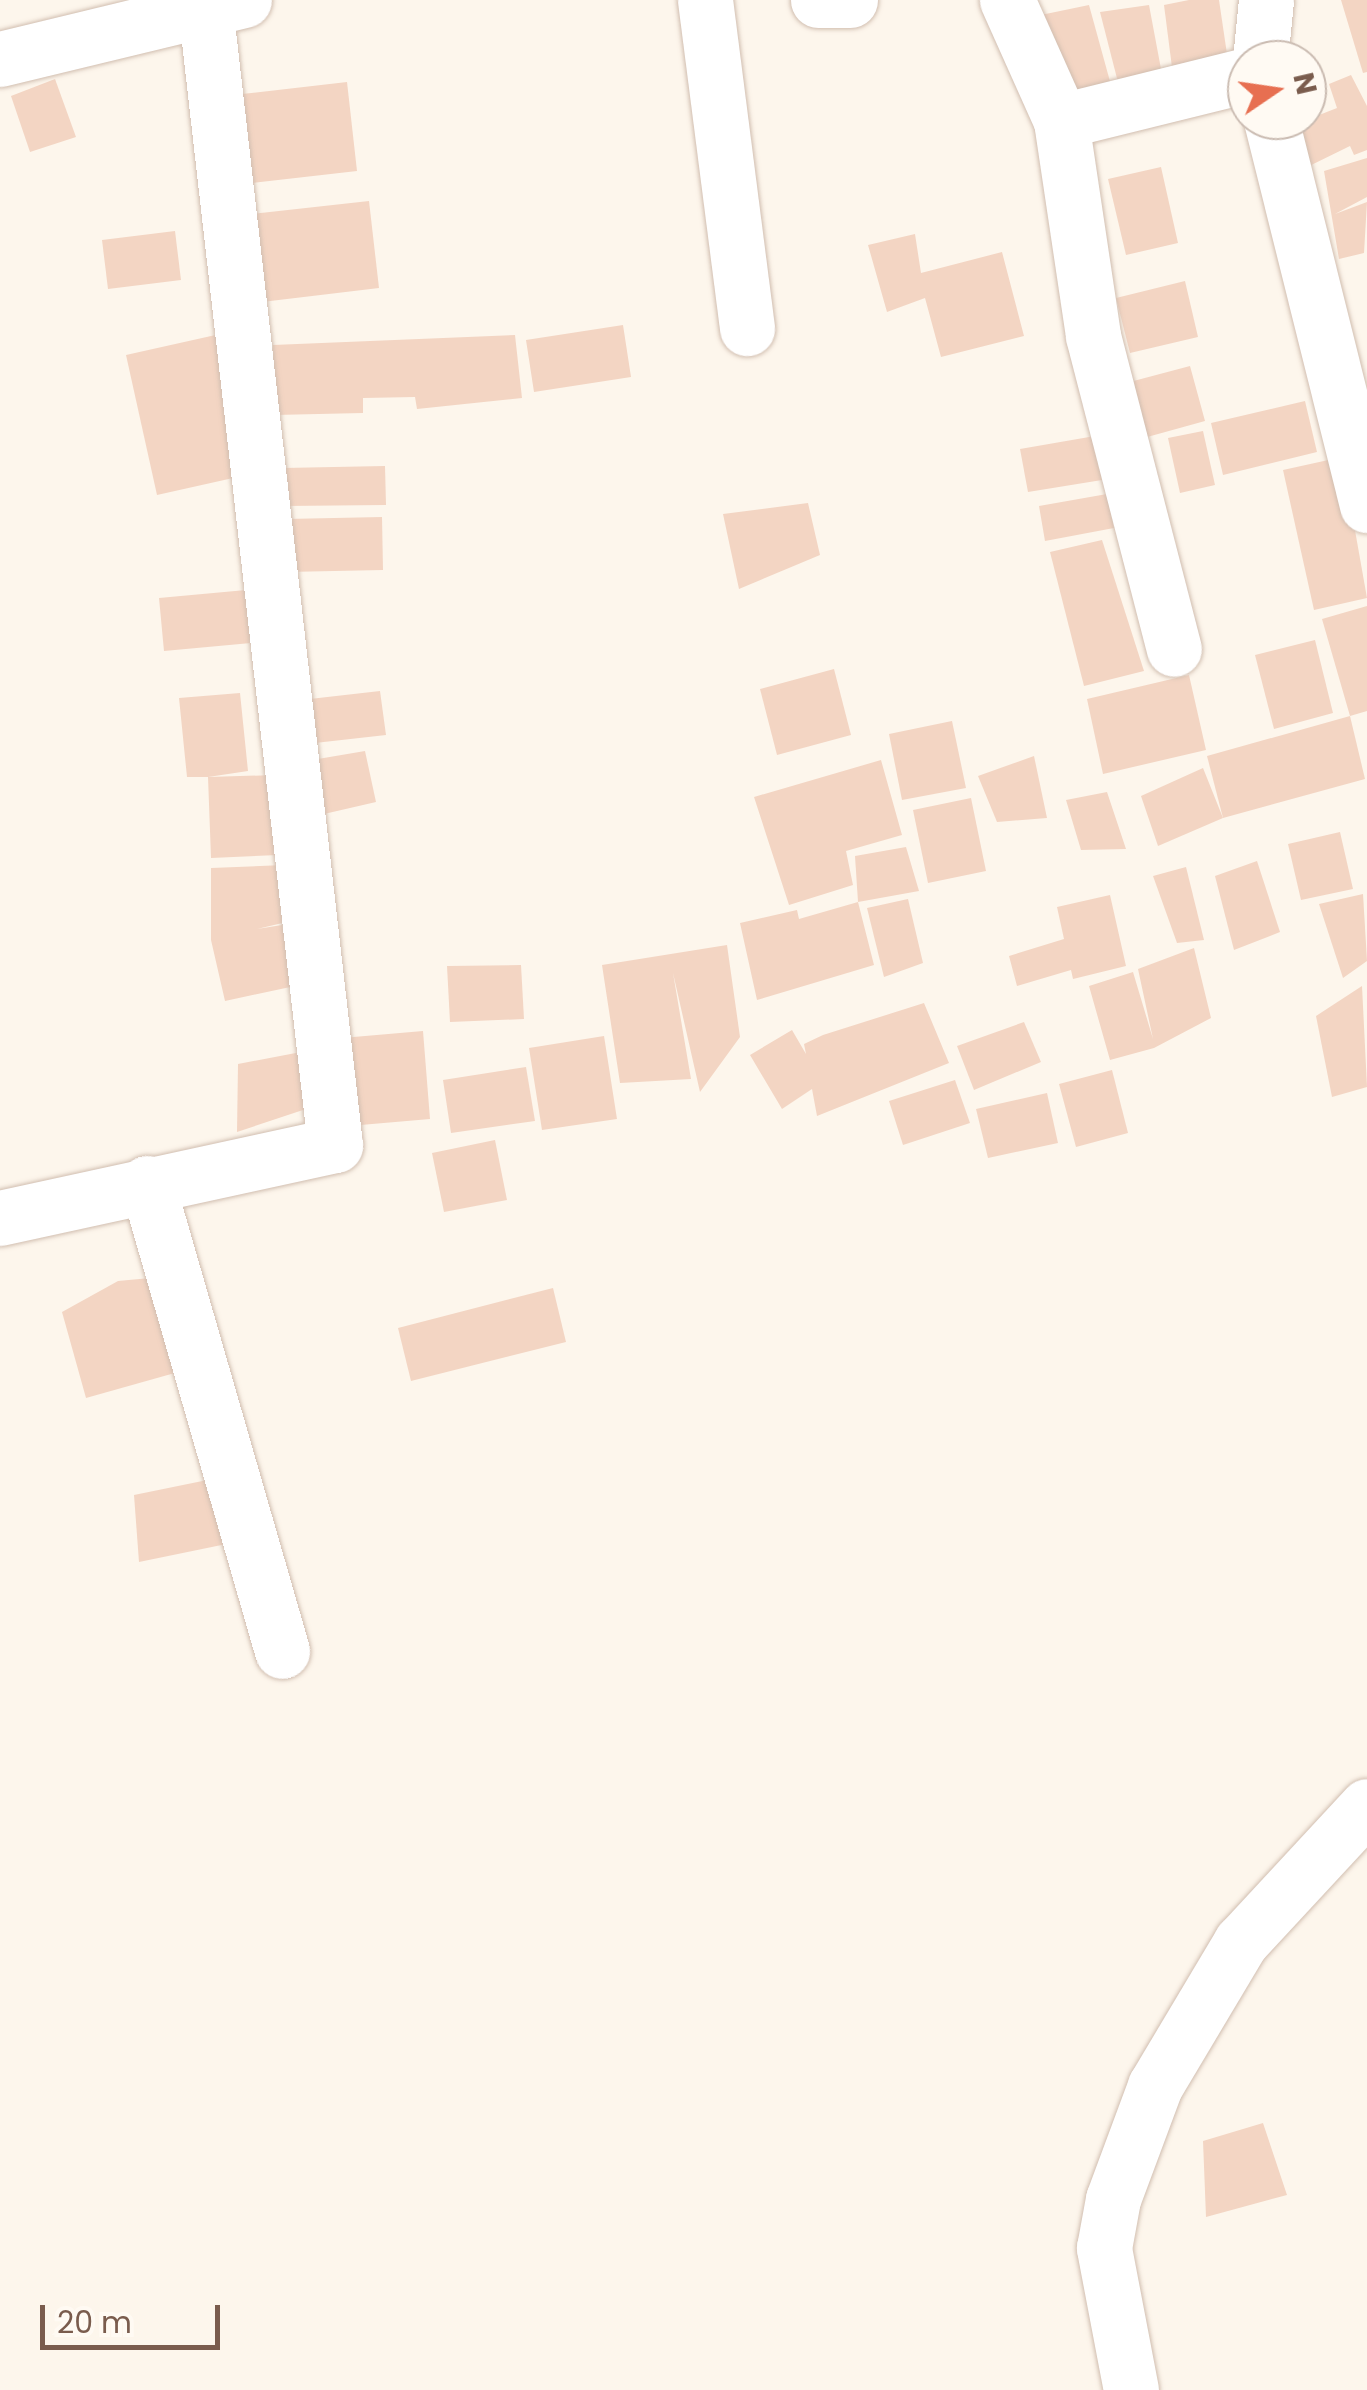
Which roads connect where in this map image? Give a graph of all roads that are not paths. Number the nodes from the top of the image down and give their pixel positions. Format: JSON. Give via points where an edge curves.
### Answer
{"nodes":[{"id":1,"x":704,"y":0,"type":"edge"},
{"id":2,"x":818,"y":0,"type":"edge"},
{"id":3,"x":850,"y":0,"type":"edge"},
{"id":4,"x":1007,"y":0,"type":"edge"},
{"id":5,"x":1266,"y":0,"type":"edge"},
{"id":6,"x":225,"y":2,"type":"edge"},
{"id":7,"x":1262,"y":40,"type":"edge"},
{"id":8,"x":0,"y":59,"type":"edge"},
{"id":9,"x":1227,"y":80,"type":"edge"},
{"id":10,"x":1061,"y":120,"type":"junction"},
{"id":11,"x":1276,"y":140,"type":"edge"},
{"id":12,"x":747,"y":328,"type":"dead end"},
{"id":13,"x":1367,"y":506,"type":"edge"},
{"id":14,"x":1174,"y":649,"type":"dead end"},
{"id":15,"x":146,"y":1183,"type":"junction"},
{"id":16,"x":0,"y":1218,"type":"edge"},
{"id":17,"x":282,"y":1650,"type":"dead end"},
{"id":18,"x":1367,"y":1806,"type":"edge"},
{"id":19,"x":1131,"y":2390,"type":"edge"}],
"edges":[{"from":1,"to":12,"type":"street"},
{"from":2,"to":3,"type":"street"},
{"from":4,"to":10,"type":"street"},
{"from":5,"to":7,"type":"street"},
{"from":6,"to":8,"type":"street"},
{"from":6,"to":15,"type":"street","via":[[335,1146]]},
{"from":9,"to":10,"type":"street"},
{"from":10,"to":14,"type":"street","via":[[1093,336]]},
{"from":11,"to":13,"type":"street"},
{"from":15,"to":16,"type":"street"},
{"from":15,"to":17,"type":"street"},
{"from":18,"to":19,"type":"street","via":[[1242,1942],[1155,2086],[1112,2199],[1104,2248]]}]}
